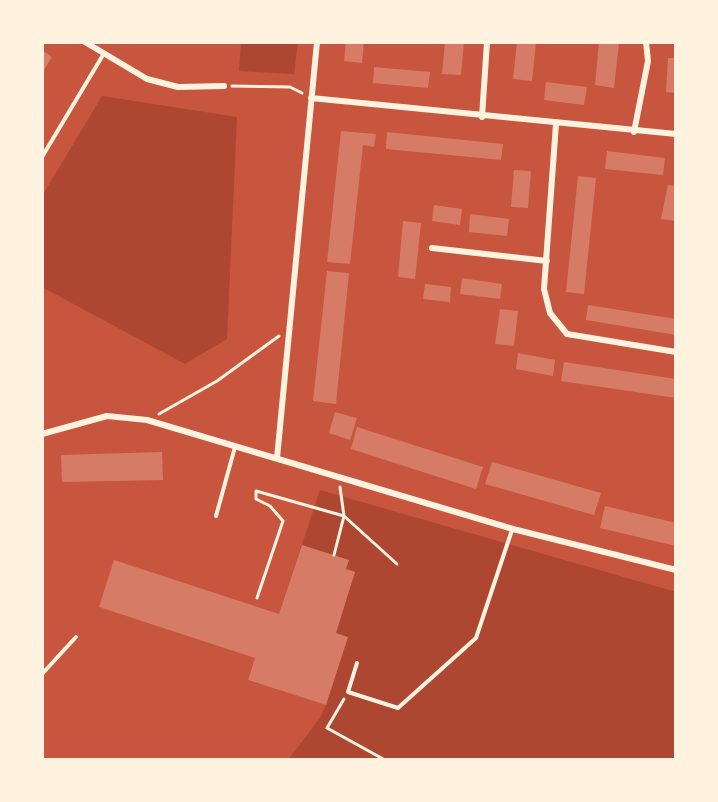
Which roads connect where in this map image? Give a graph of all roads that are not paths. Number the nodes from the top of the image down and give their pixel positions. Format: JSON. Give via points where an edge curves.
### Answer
{"nodes":[{"id":1,"x":85,"y":42,"type":"edge"},
{"id":2,"x":317,"y":42,"type":"edge"},
{"id":3,"x":487,"y":42,"type":"edge"},
{"id":4,"x":646,"y":42,"type":"edge"},
{"id":5,"x":103,"y":55,"type":"junction"},
{"id":6,"x":224,"y":86,"type":"dead end"},
{"id":7,"x":311,"y":98,"type":"junction"},
{"id":8,"x":482,"y":117,"type":"junction"},
{"id":9,"x":556,"y":124,"type":"junction"},
{"id":10,"x":634,"y":132,"type":"junction"},
{"id":11,"x":676,"y":134,"type":"edge"},
{"id":12,"x":42,"y":157,"type":"edge"},
{"id":13,"x":432,"y":248,"type":"dead end"},
{"id":14,"x":547,"y":261,"type":"junction"},
{"id":15,"x":676,"y":352,"type":"edge"},
{"id":16,"x":42,"y":434,"type":"edge"},
{"id":17,"x":235,"y":447,"type":"junction"},
{"id":18,"x":277,"y":458,"type":"junction"},
{"id":19,"x":216,"y":516,"type":"dead end"},
{"id":20,"x":513,"y":529,"type":"junction"},
{"id":21,"x":676,"y":570,"type":"edge"},
{"id":22,"x":76,"y":637,"type":"dead end"},
{"id":23,"x":357,"y":663,"type":"dead end"},
{"id":24,"x":42,"y":674,"type":"edge"}],
"edges":[{"from":1,"to":5,"type":"street"},
{"from":2,"to":7,"type":"street"},
{"from":3,"to":8,"type":"street"},
{"from":4,"to":10,"type":"street","via":[[648,61]]},
{"from":5,"to":6,"type":"street","via":[[147,79],[178,87]]},
{"from":5,"to":12,"type":"lane"},
{"from":7,"to":8,"type":"street"},
{"from":7,"to":18,"type":"street"},
{"from":8,"to":9,"type":"street"},
{"from":9,"to":10,"type":"street"},
{"from":9,"to":14,"type":"street"},
{"from":10,"to":11,"type":"street"},
{"from":13,"to":14,"type":"street"},
{"from":14,"to":15,"type":"street","via":[[544,289],[550,313],[567,334]]},
{"from":16,"to":17,"type":"street","via":[[107,416],[147,420]]},
{"from":17,"to":18,"type":"street"},
{"from":17,"to":19,"type":"lane"},
{"from":18,"to":20,"type":"street"},
{"from":20,"to":21,"type":"street"},
{"from":20,"to":23,"type":"lane","via":[[476,638],[398,708],[348,692]]},
{"from":22,"to":24,"type":"lane"}]}
